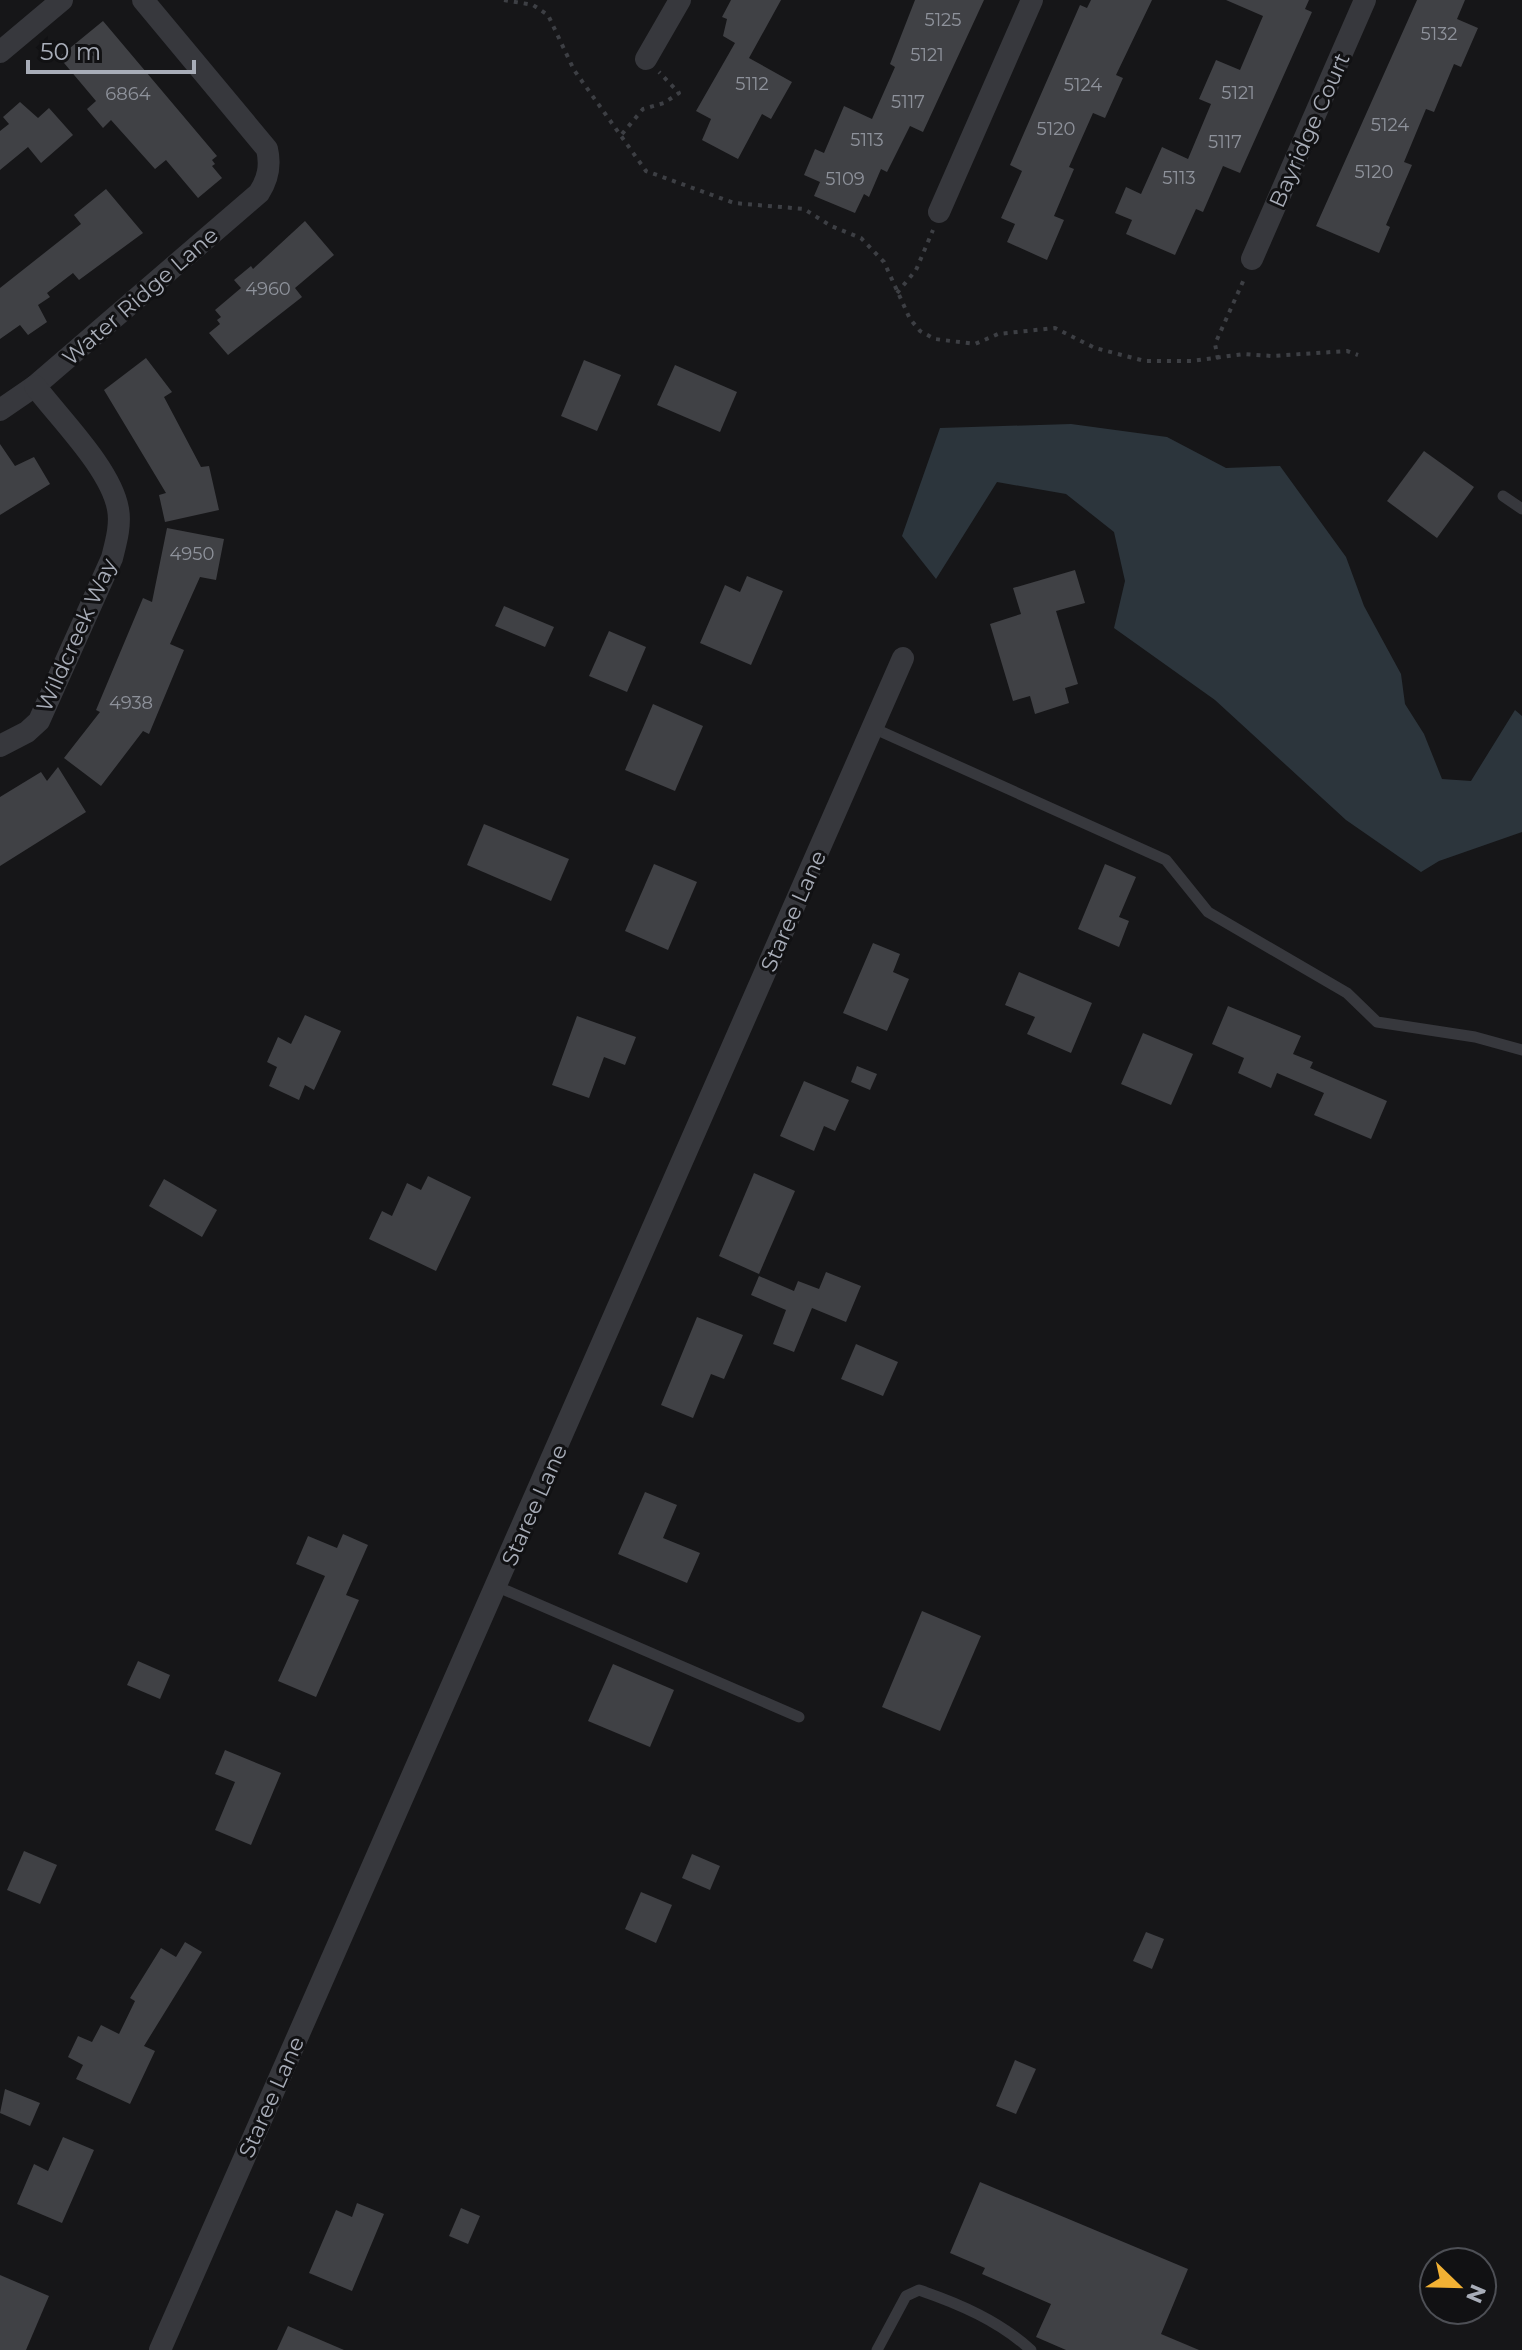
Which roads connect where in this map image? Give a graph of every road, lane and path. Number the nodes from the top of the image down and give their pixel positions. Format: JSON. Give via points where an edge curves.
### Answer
{"nodes":[{"id":1,"x":62,"y":0,"type":"edge"},
{"id":2,"x":143,"y":0,"type":"edge"},
{"id":3,"x":504,"y":0,"type":"edge"},
{"id":4,"x":680,"y":0,"type":"edge"},
{"id":5,"x":1032,"y":0,"type":"edge"},
{"id":6,"x":1365,"y":0,"type":"edge"},
{"id":7,"x":0,"y":52,"type":"edge"},
{"id":8,"x":646,"y":59,"type":"joint"},
{"id":9,"x":622,"y":134,"type":"junction"},
{"id":10,"x":939,"y":212,"type":"joint"},
{"id":11,"x":1252,"y":259,"type":"joint"},
{"id":12,"x":897,"y":293,"type":"junction"},
{"id":13,"x":1358,"y":355,"type":"dead end"},
{"id":14,"x":1218,"y":359,"type":"junction"},
{"id":15,"x":35,"y":386,"type":"junction"},
{"id":16,"x":0,"y":410,"type":"edge"},
{"id":17,"x":1503,"y":496,"type":"dead end"},
{"id":18,"x":1522,"y":509,"type":"edge"},
{"id":19,"x":903,"y":658,"type":"dead end"},
{"id":20,"x":873,"y":728,"type":"junction"},
{"id":21,"x":0,"y":746,"type":"edge"},
{"id":22,"x":1522,"y":1050,"type":"edge"},
{"id":23,"x":498,"y":1587,"type":"junction"},
{"id":24,"x":799,"y":1717,"type":"dead end"},
{"id":25,"x":1028,"y":2349,"type":"edge"},
{"id":26,"x":160,"y":2350,"type":"edge"},
{"id":27,"x":877,"y":2350,"type":"edge"}],
"edges":[{"from":1,"to":7,"type":"street"},
{"from":2,"to":15,"type":"street","name":"Water Ridge Lane","via":[[267,149],[268,172],[259,193]]},
{"from":3,"to":9,"type":"path","via":[[533,5],[548,15],[574,70]]},
{"from":4,"to":8,"type":"street"},
{"from":5,"to":10,"type":"street"},
{"from":6,"to":11,"type":"street","name":"Bayridge Court"},
{"from":8,"to":9,"type":"path","via":[[679,93],[643,109]]},
{"from":9,"to":12,"type":"path","via":[[646,171],[734,203],[804,209],[861,238],[884,262]]},
{"from":10,"to":12,"type":"path","via":[[916,270]]},
{"from":11,"to":14,"type":"path","via":[[1215,344]]},
{"from":12,"to":14,"type":"path","via":[[910,319],[935,339],[975,344],[998,334],[1055,328],[1128,359]]},
{"from":13,"to":14,"type":"path","via":[[1347,351]]},
{"from":15,"to":16,"type":"street","name":"Water Ridge Lane"},
{"from":15,"to":21,"type":"street","name":"Wildcreek Way","via":[[114,493],[118,534],[48,705],[27,732]]},
{"from":17,"to":18,"type":"lane"},
{"from":19,"to":20,"type":"street","name":"Staree Lane"},
{"from":20,"to":22,"type":"lane","via":[[1166,860],[1208,912],[1347,993],[1377,1022]]},
{"from":20,"to":23,"type":"street","name":"Staree Lane"},
{"from":23,"to":24,"type":"lane"},
{"from":23,"to":26,"type":"street","name":"Staree Lane"},
{"from":25,"to":27,"type":"lane","via":[[1010,2330],[919,2290],[906,2296]]}]}
